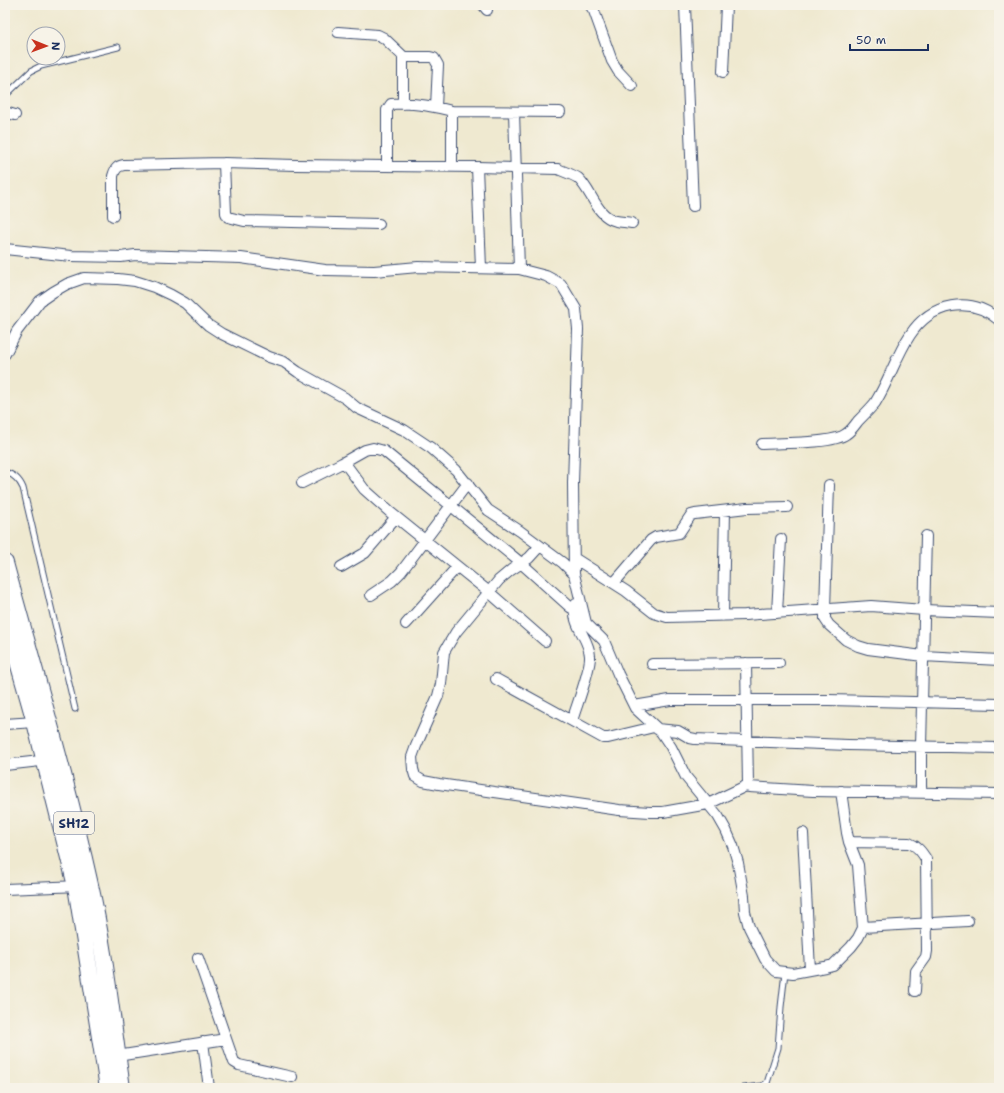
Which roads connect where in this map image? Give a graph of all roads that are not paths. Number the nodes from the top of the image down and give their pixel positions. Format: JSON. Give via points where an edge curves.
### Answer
{"nodes":[{"id":1,"x":686,"y":5,"type":"edge"},
{"id":2,"x":726,"y":5,"type":"edge"},
{"id":3,"x":593,"y":7,"type":"edge"},
{"id":4,"x":338,"y":32,"type":"dead end"},
{"id":5,"x":118,"y":47,"type":"dead end"},
{"id":6,"x":404,"y":57,"type":"junction"},
{"id":7,"x":722,"y":72,"type":"dead end"},
{"id":8,"x":632,"y":86,"type":"dead end"},
{"id":9,"x":5,"y":96,"type":"edge"},
{"id":10,"x":403,"y":104,"type":"junction"},
{"id":11,"x":436,"y":107,"type":"junction"},
{"id":12,"x":5,"y":112,"type":"edge"},
{"id":13,"x":452,"y":112,"type":"junction"},
{"id":14,"x":514,"y":112,"type":"junction"},
{"id":15,"x":560,"y":112,"type":"dead end"},
{"id":16,"x":15,"y":115,"type":"dead end"},
{"id":17,"x":224,"y":163,"type":"junction"},
{"id":18,"x":387,"y":166,"type":"junction"},
{"id":19,"x":452,"y":166,"type":"junction"},
{"id":20,"x":477,"y":167,"type":"junction"},
{"id":21,"x":515,"y":168,"type":"junction"},
{"id":22,"x":693,"y":206,"type":"dead end"},
{"id":23,"x":113,"y":216,"type":"dead end"},
{"id":24,"x":632,"y":223,"type":"dead end"},
{"id":25,"x":379,"y":224,"type":"dead end"},
{"id":26,"x":5,"y":249,"type":"edge"},
{"id":27,"x":481,"y":268,"type":"junction"},
{"id":28,"x":519,"y":269,"type":"junction"},
{"id":29,"x":999,"y":320,"type":"edge"},
{"id":30,"x":5,"y":354,"type":"edge"},
{"id":31,"x":762,"y":444,"type":"dead end"},
{"id":32,"x":344,"y":462,"type":"junction"},
{"id":33,"x":5,"y":472,"type":"edge"},
{"id":34,"x":302,"y":483,"type":"dead end"},
{"id":35,"x":468,"y":483,"type":"junction"},
{"id":36,"x":829,"y":485,"type":"dead end"},
{"id":37,"x":451,"y":506,"type":"junction"},
{"id":38,"x":787,"y":507,"type":"dead end"},
{"id":39,"x":725,"y":511,"type":"junction"},
{"id":40,"x":396,"y":517,"type":"junction"},
{"id":41,"x":926,"y":536,"type":"dead end"},
{"id":42,"x":781,"y":539,"type":"dead end"},
{"id":43,"x":425,"y":540,"type":"junction"},
{"id":44,"x":539,"y":547,"type":"junction"},
{"id":45,"x":574,"y":558,"type":"junction"},
{"id":46,"x":5,"y":563,"type":"edge"},
{"id":47,"x":521,"y":563,"type":"junction"},
{"id":48,"x":341,"y":567,"type":"dead end"},
{"id":49,"x":457,"y":567,"type":"junction"},
{"id":50,"x":574,"y":574,"type":"junction"},
{"id":51,"x":614,"y":584,"type":"junction"},
{"id":52,"x":489,"y":592,"type":"junction"},
{"id":53,"x":579,"y":592,"type":"junction"},
{"id":54,"x":370,"y":595,"type":"dead end"},
{"id":55,"x":575,"y":610,"type":"junction"},
{"id":56,"x":825,"y":610,"type":"junction"},
{"id":57,"x":924,"y":610,"type":"junction"},
{"id":58,"x":777,"y":613,"type":"junction"},
{"id":59,"x":999,"y":613,"type":"edge"},
{"id":60,"x":5,"y":616,"type":"edge"},
{"id":61,"x":723,"y":616,"type":"junction"},
{"id":62,"x":406,"y":624,"type":"dead end"},
{"id":63,"x":545,"y":641,"type":"dead end"},
{"id":64,"x":9,"y":648,"type":"edge"},
{"id":65,"x":923,"y":656,"type":"junction"},
{"id":66,"x":999,"y":660,"type":"edge"},
{"id":67,"x":746,"y":663,"type":"junction"},
{"id":68,"x":779,"y":663,"type":"dead end"},
{"id":69,"x":652,"y":664,"type":"dead end"},
{"id":70,"x":496,"y":680,"type":"dead end"},
{"id":71,"x":747,"y":700,"type":"junction"},
{"id":72,"x":922,"y":702,"type":"junction"},
{"id":73,"x":999,"y":704,"type":"edge"},
{"id":74,"x":634,"y":706,"type":"junction"},
{"id":75,"x":75,"y":709,"type":"dead end"},
{"id":76,"x":572,"y":721,"type":"junction"},
{"id":77,"x":35,"y":722,"type":"junction"},
{"id":78,"x":5,"y":724,"type":"edge"},
{"id":79,"x":656,"y":728,"type":"junction"},
{"id":80,"x":747,"y":740,"type":"junction"},
{"id":81,"x":921,"y":746,"type":"junction"},
{"id":82,"x":999,"y":748,"type":"edge"},
{"id":83,"x":52,"y":760,"type":"junction"},
{"id":84,"x":5,"y":765,"type":"edge"},
{"id":85,"x":748,"y":785,"type":"junction"},
{"id":86,"x":841,"y":791,"type":"junction"},
{"id":87,"x":921,"y":792,"type":"junction"},
{"id":88,"x":999,"y":794,"type":"edge"},
{"id":89,"x":708,"y":804,"type":"junction"},
{"id":90,"x":803,"y":833,"type":"dead end"},
{"id":91,"x":849,"y":842,"type":"junction"},
{"id":92,"x":83,"y":886,"type":"junction"},
{"id":93,"x":5,"y":889,"type":"edge"},
{"id":94,"x":968,"y":921,"type":"dead end"},
{"id":95,"x":927,"y":923,"type":"junction"},
{"id":96,"x":863,"y":927,"type":"junction"},
{"id":97,"x":198,"y":958,"type":"dead end"},
{"id":98,"x":810,"y":970,"type":"junction"},
{"id":99,"x":785,"y":972,"type":"junction"},
{"id":100,"x":915,"y":991,"type":"dead end"},
{"id":101,"x":226,"y":1039,"type":"junction"},
{"id":102,"x":203,"y":1042,"type":"junction"},
{"id":103,"x":117,"y":1056,"type":"junction"},
{"id":104,"x":292,"y":1077,"type":"dead end"},
{"id":105,"x":108,"y":1088,"type":"edge"},
{"id":106,"x":122,"y":1088,"type":"edge"},
{"id":107,"x":209,"y":1088,"type":"edge"},
{"id":108,"x":744,"y":1088,"type":"edge"}],
"edges":[{"from":1,"to":22,"type":"street"},
{"from":2,"to":7,"type":"street"},
{"from":3,"to":8,"type":"street","via":[[612,61],[618,72]]},
{"from":4,"to":6,"type":"street","via":[[378,35]]},
{"from":5,"to":9,"type":"lane","via":[[41,66],[31,71]]},
{"from":6,"to":10,"type":"street"},
{"from":6,"to":11,"type":"street","via":[[434,58],[438,65]]},
{"from":10,"to":11,"type":"street"},
{"from":10,"to":18,"type":"street","via":[[391,104],[387,110]]},
{"from":11,"to":13,"type":"street"},
{"from":12,"to":16,"type":"street"},
{"from":13,"to":14,"type":"street"},
{"from":13,"to":19,"type":"street"},
{"from":14,"to":15,"type":"street"},
{"from":14,"to":21,"type":"street"},
{"from":17,"to":18,"type":"street"},
{"from":17,"to":23,"type":"street","via":[[118,166],[113,176]]},
{"from":17,"to":25,"type":"street","via":[[228,217],[244,221]]},
{"from":18,"to":19,"type":"street"},
{"from":19,"to":20,"type":"street"},
{"from":20,"to":21,"type":"street"},
{"from":20,"to":27,"type":"street"},
{"from":21,"to":24,"type":"street","via":[[558,169],[569,174],[577,178],[590,193],[606,217]]},
{"from":21,"to":28,"type":"street"},
{"from":26,"to":27,"type":"street","via":[[71,256],[241,258],[325,270]]},
{"from":27,"to":28,"type":"street"},
{"from":28,"to":45,"type":"street","via":[[546,276],[561,284],[576,309],[578,329],[573,483]]},
{"from":29,"to":31,"type":"street","via":[[980,308],[965,305],[950,305],[925,318],[910,334],[874,403],[846,434],[825,441]]},
{"from":30,"to":35,"type":"street","via":[[17,330],[40,301],[62,287],[84,278],[141,283],[185,303],[208,325],[222,334],[284,362],[345,398],[357,408],[404,430],[431,448]]},
{"from":32,"to":34,"type":"street"},
{"from":32,"to":37,"type":"street","via":[[365,450],[373,448],[384,451]]},
{"from":32,"to":40,"type":"street","via":[[364,489]]},
{"from":33,"to":75,"type":"lane","via":[[13,474],[23,488]]},
{"from":35,"to":37,"type":"street"},
{"from":35,"to":44,"type":"street","via":[[488,510],[504,519]]},
{"from":36,"to":56,"type":"street"},
{"from":37,"to":43,"type":"street"},
{"from":37,"to":47,"type":"street"},
{"from":38,"to":39,"type":"street"},
{"from":39,"to":51,"type":"street","via":[[694,514],[679,534],[651,540]]},
{"from":39,"to":61,"type":"street"},
{"from":40,"to":43,"type":"street"},
{"from":40,"to":48,"type":"street","via":[[365,553]]},
{"from":41,"to":57,"type":"street"},
{"from":42,"to":58,"type":"street"},
{"from":43,"to":49,"type":"street"},
{"from":43,"to":54,"type":"street","via":[[401,572]]},
{"from":44,"to":47,"type":"street"},
{"from":44,"to":50,"type":"street"},
{"from":45,"to":50,"type":"street"},
{"from":45,"to":51,"type":"street"},
{"from":46,"to":83,"type":"main road","number":"SH12"},
{"from":47,"to":52,"type":"street","via":[[499,580]]},
{"from":47,"to":55,"type":"street"},
{"from":49,"to":52,"type":"street"},
{"from":49,"to":62,"type":"street"},
{"from":50,"to":53,"type":"street"},
{"from":51,"to":61,"type":"street","via":[[660,616]]},
{"from":52,"to":63,"type":"street"},
{"from":52,"to":89,"type":"street","via":[[456,632],[444,652],[438,696],[412,757],[415,776],[423,781],[439,784],[619,810],[663,812]]},
{"from":53,"to":55,"type":"street"},
{"from":53,"to":74,"type":"street","via":[[586,623],[604,641]]},
{"from":55,"to":76,"type":"street","via":[[576,621],[591,659]]},
{"from":56,"to":57,"type":"street","via":[[871,606]]},
{"from":56,"to":58,"type":"street"},
{"from":56,"to":65,"type":"street","via":[[825,619],[829,625],[846,640],[858,646],[868,650]]},
{"from":57,"to":59,"type":"street"},
{"from":57,"to":65,"type":"street"},
{"from":58,"to":61,"type":"street"},
{"from":60,"to":64,"type":"main road"},
{"from":64,"to":77,"type":"main road"},
{"from":65,"to":66,"type":"street"},
{"from":65,"to":72,"type":"street"},
{"from":67,"to":68,"type":"street"},
{"from":67,"to":69,"type":"street"},
{"from":67,"to":71,"type":"street"},
{"from":70,"to":76,"type":"street"},
{"from":71,"to":72,"type":"street"},
{"from":71,"to":74,"type":"street","via":[[670,700]]},
{"from":71,"to":80,"type":"street"},
{"from":72,"to":73,"type":"street"},
{"from":72,"to":81,"type":"street"},
{"from":74,"to":79,"type":"street"},
{"from":76,"to":79,"type":"street","via":[[603,738]]},
{"from":77,"to":78,"type":"street"},
{"from":77,"to":83,"type":"main road"},
{"from":79,"to":80,"type":"street","via":[[678,731],[695,739]]},
{"from":79,"to":89,"type":"street","via":[[671,747],[686,777]]},
{"from":80,"to":81,"type":"street"},
{"from":80,"to":85,"type":"street"},
{"from":81,"to":82,"type":"street"},
{"from":81,"to":87,"type":"street"},
{"from":83,"to":84,"type":"street"},
{"from":83,"to":92,"type":"main road","number":"SH12"},
{"from":85,"to":86,"type":"street","via":[[752,788]]},
{"from":85,"to":89,"type":"street"},
{"from":86,"to":87,"type":"street"},
{"from":86,"to":91,"type":"street"},
{"from":87,"to":88,"type":"street"},
{"from":89,"to":99,"type":"street","via":[[718,816],[733,846],[742,879],[745,912],[751,933],[765,959],[776,971]]},
{"from":90,"to":98,"type":"street"},
{"from":91,"to":95,"type":"street","via":[[909,843],[922,852],[927,864]]},
{"from":91,"to":96,"type":"street","via":[[858,865]]},
{"from":92,"to":93,"type":"street"},
{"from":92,"to":103,"type":"main road","number":"SH12","via":[[103,956]]},
{"from":92,"to":105,"type":"main road"},
{"from":94,"to":95,"type":"street"},
{"from":95,"to":96,"type":"street"},
{"from":95,"to":100,"type":"street","via":[[926,957],[916,971]]},
{"from":96,"to":98,"type":"street","via":[[851,947],[833,965]]},
{"from":97,"to":101,"type":"street"},
{"from":98,"to":99,"type":"street"},
{"from":99,"to":108,"type":"lane","via":[[778,1048],[767,1083]]},
{"from":101,"to":102,"type":"street"},
{"from":101,"to":104,"type":"street","via":[[231,1056],[239,1065]]},
{"from":102,"to":103,"type":"street"},
{"from":102,"to":107,"type":"street"},
{"from":103,"to":106,"type":"main road","number":"SH12"}]}
